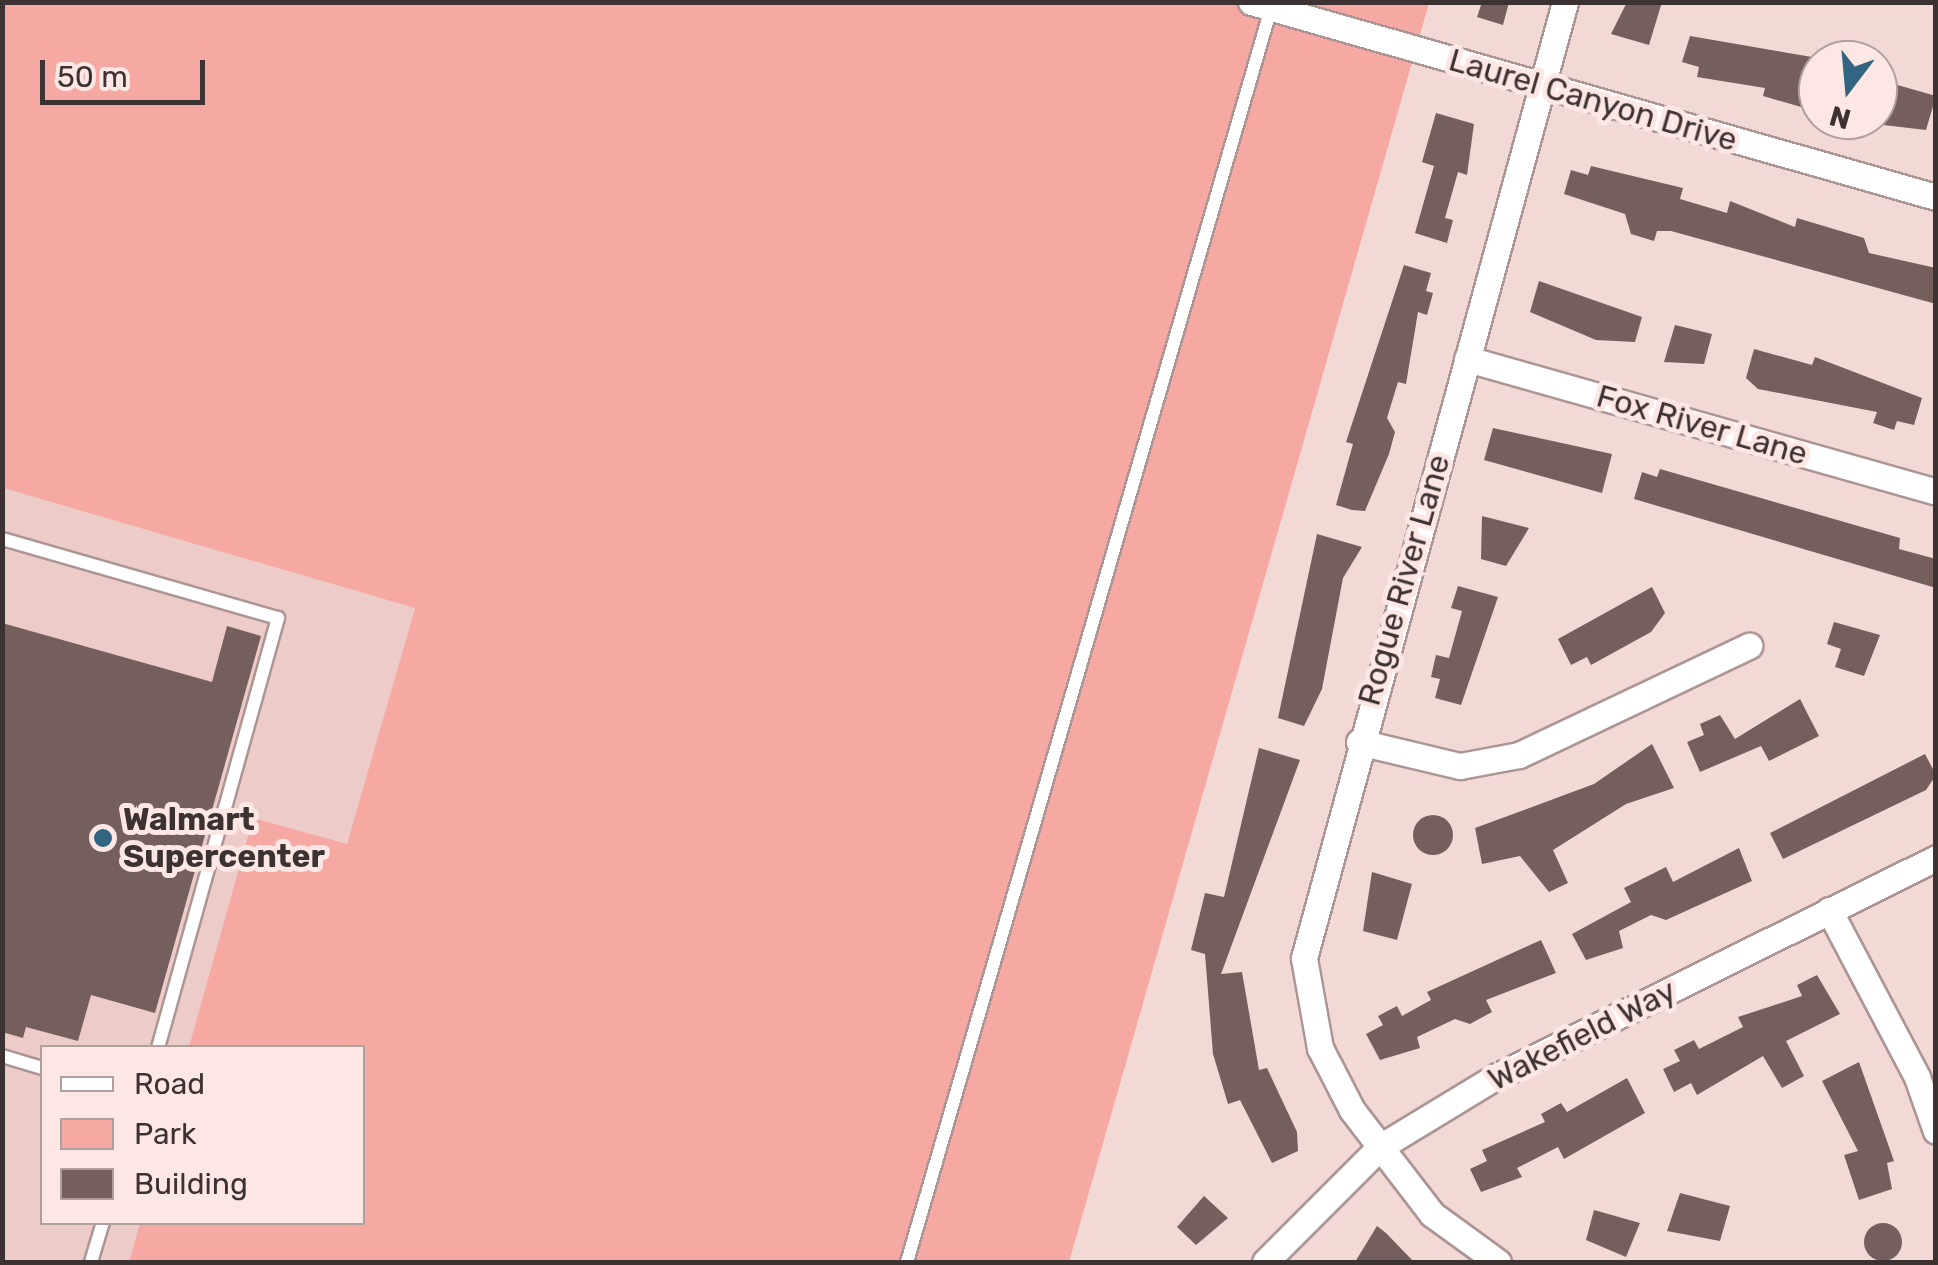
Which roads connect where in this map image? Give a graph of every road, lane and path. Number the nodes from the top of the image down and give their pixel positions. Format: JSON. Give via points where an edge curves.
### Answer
{"nodes":[{"id":1,"x":1565,"y":2,"type":"edge"},
{"id":2,"x":1261,"y":5,"type":"edge"},
{"id":3,"x":1543,"y":86,"type":"junction"},
{"id":4,"x":1936,"y":197,"type":"edge"},
{"id":5,"x":1467,"y":359,"type":"junction"},
{"id":6,"x":1936,"y":492,"type":"edge"},
{"id":7,"x":2,"y":539,"type":"edge"},
{"id":8,"x":1749,"y":646,"type":"dead end"},
{"id":9,"x":1358,"y":742,"type":"junction"},
{"id":10,"x":1936,"y":858,"type":"edge"},
{"id":11,"x":1829,"y":910,"type":"junction"},
{"id":12,"x":159,"y":1045,"type":"edge"},
{"id":13,"x":2,"y":1056,"type":"edge"},
{"id":14,"x":40,"y":1067,"type":"edge"},
{"id":15,"x":1936,"y":1131,"type":"edge"},
{"id":16,"x":1380,"y":1147,"type":"junction"},
{"id":17,"x":102,"y":1225,"type":"edge"},
{"id":18,"x":91,"y":1262,"type":"edge"},
{"id":19,"x":906,"y":1262,"type":"edge"},
{"id":20,"x":1265,"y":1262,"type":"edge"},
{"id":21,"x":1498,"y":1262,"type":"edge"}],
"edges":[{"from":1,"to":3,"type":"street","name":"Rogue River Lane"},
{"from":2,"to":3,"type":"street","name":"Laurel Canyon Drive"},
{"from":2,"to":19,"type":"lane"},
{"from":3,"to":4,"type":"street","name":"Laurel Canyon Drive"},
{"from":3,"to":5,"type":"street","name":"Rogue River Lane"},
{"from":5,"to":6,"type":"street","name":"Fox River Lane"},
{"from":5,"to":9,"type":"street","name":"Rogue River Lane"},
{"from":7,"to":12,"type":"lane","via":[[278,618]]},
{"from":8,"to":9,"type":"street","via":[[1519,755],[1460,766]]},
{"from":9,"to":16,"type":"street","name":"Rogue River Lane","via":[[1304,958],[1320,1048]]},
{"from":10,"to":11,"type":"street","name":"Wakefield Way"},
{"from":11,"to":15,"type":"street","via":[[1917,1076]]},
{"from":11,"to":16,"type":"street","name":"Wakefield Way","via":[[1497,1076]]},
{"from":13,"to":14,"type":"lane"},
{"from":16,"to":20,"type":"street","name":"Wakefield Way"},
{"from":16,"to":21,"type":"street","name":"Rogue River Lane","via":[[1432,1214]]},
{"from":17,"to":18,"type":"lane"}]}
